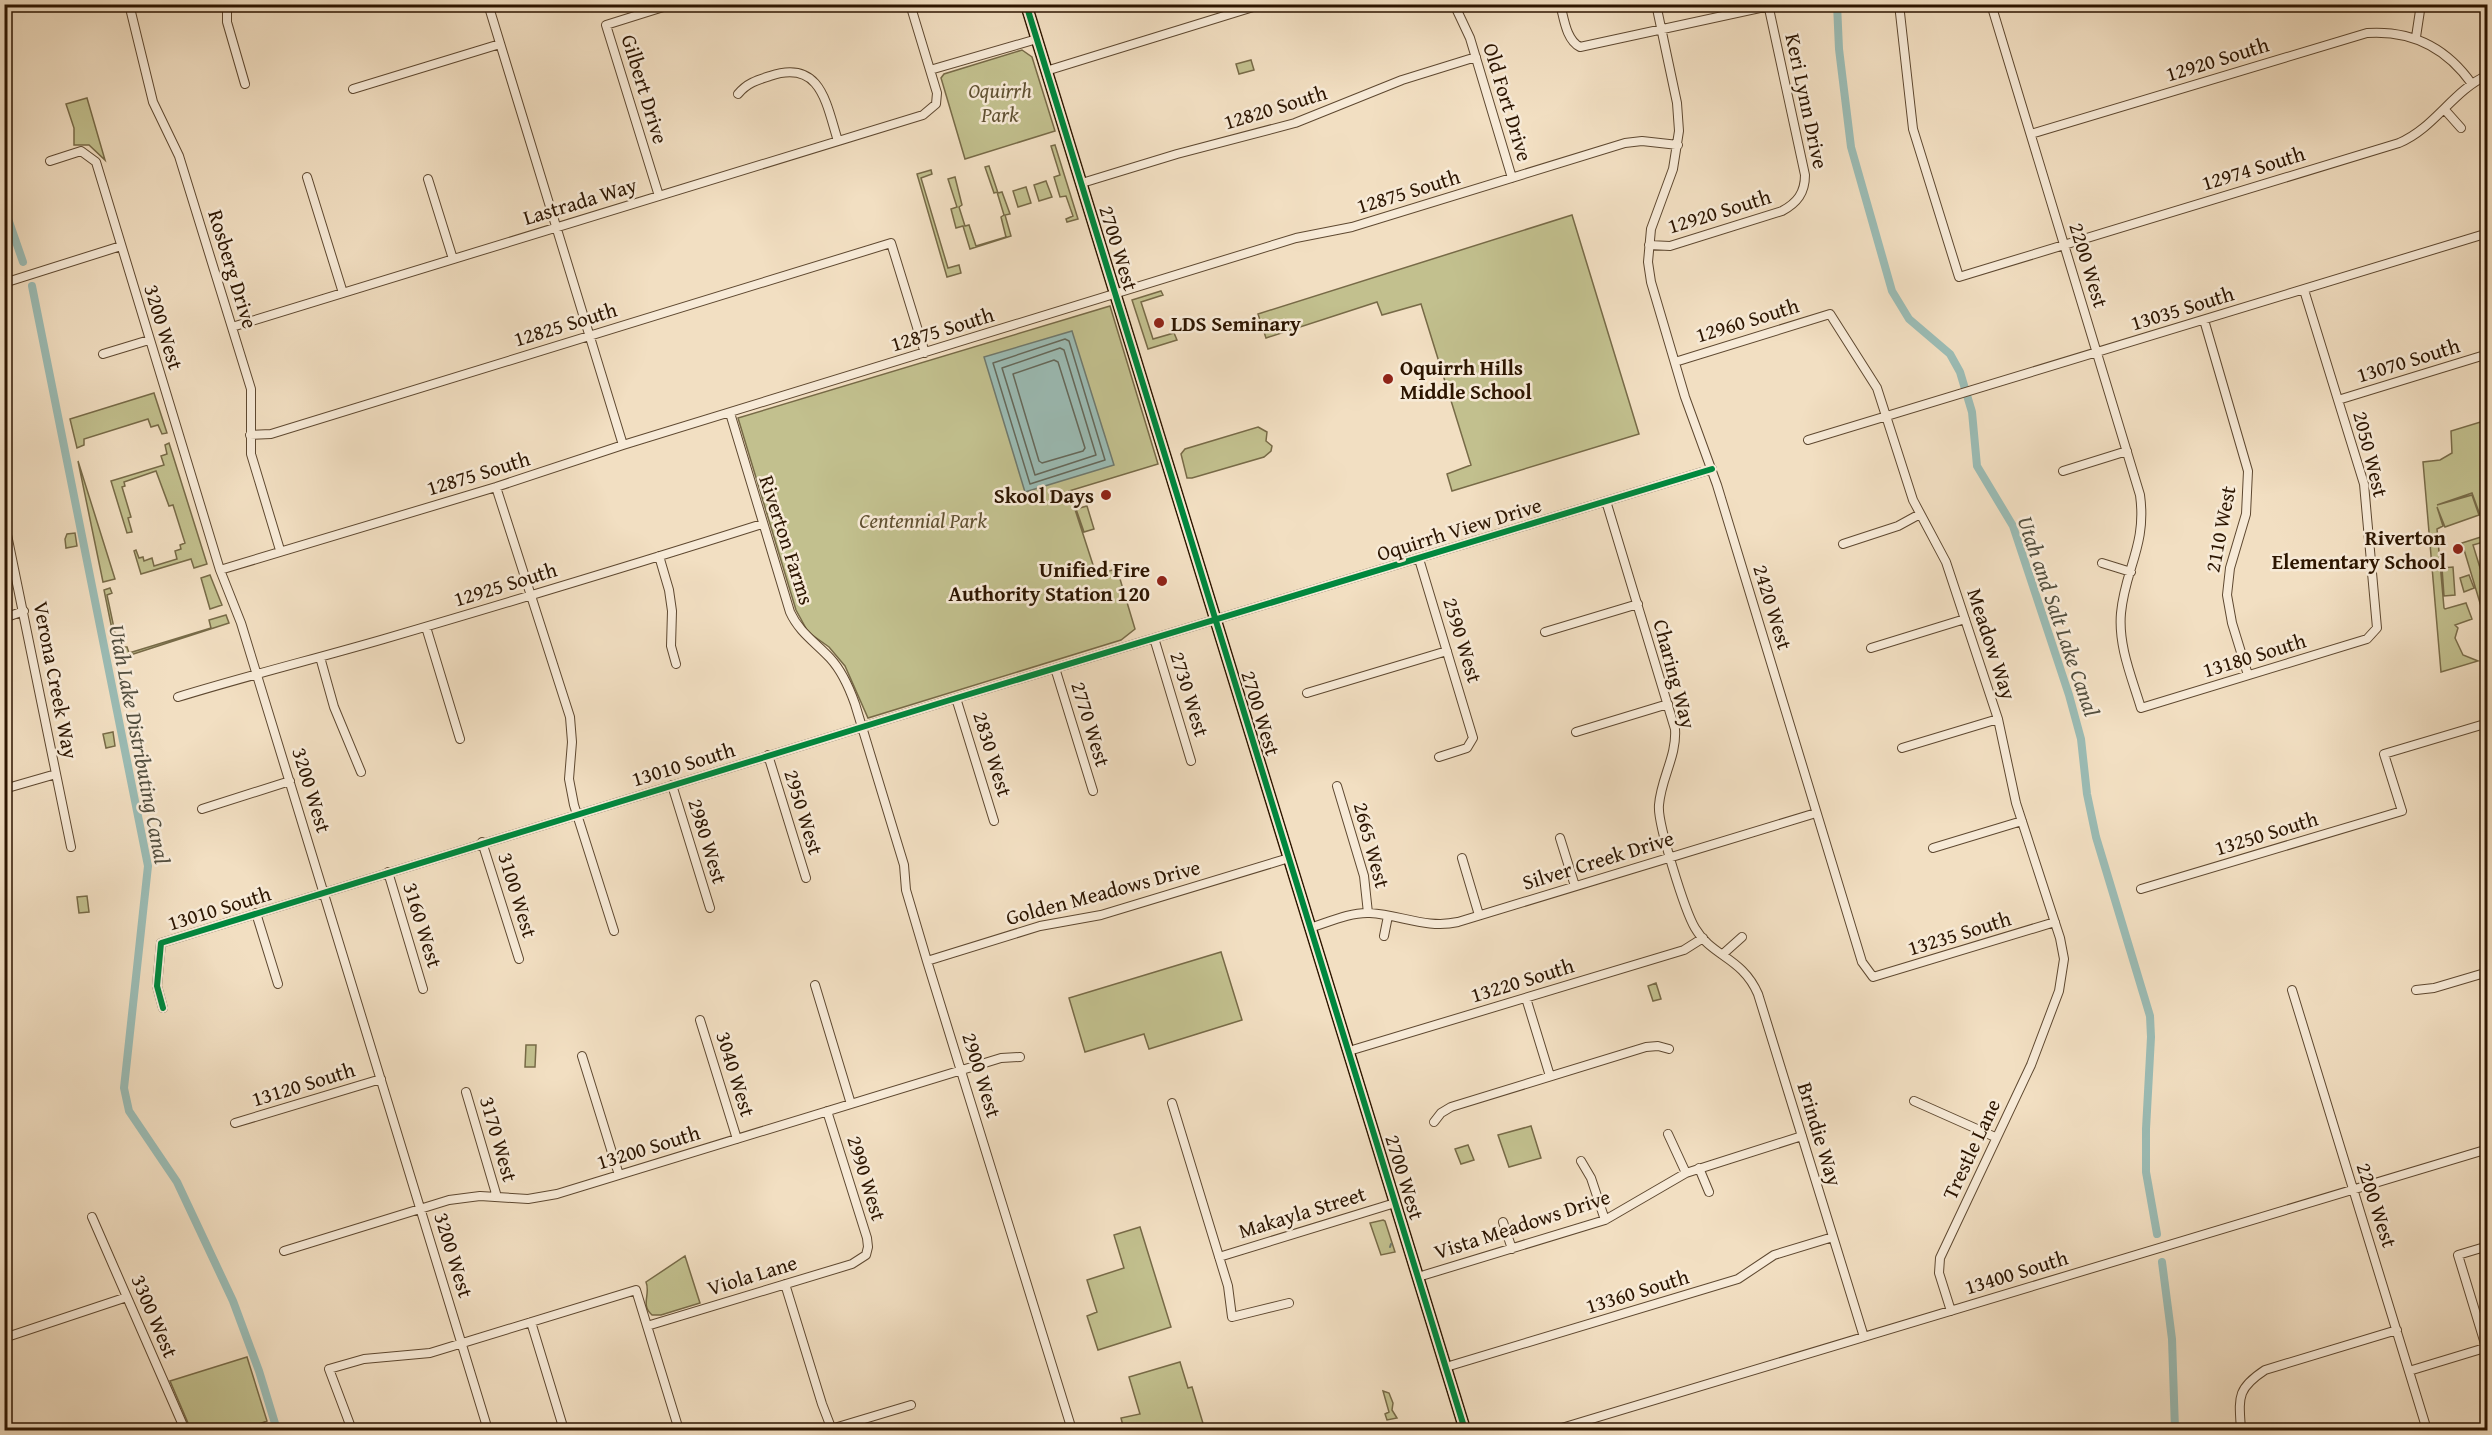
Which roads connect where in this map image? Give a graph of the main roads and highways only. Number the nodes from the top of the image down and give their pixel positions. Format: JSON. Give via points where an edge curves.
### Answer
{"nodes":[{"id":1,"x":1026,"y":4,"type":"edge"},
{"id":2,"x":1465,"y":1431,"type":"edge"}],
"edges":[{"from":1,"to":2,"type":"main road","name":"2700 West"}]}
